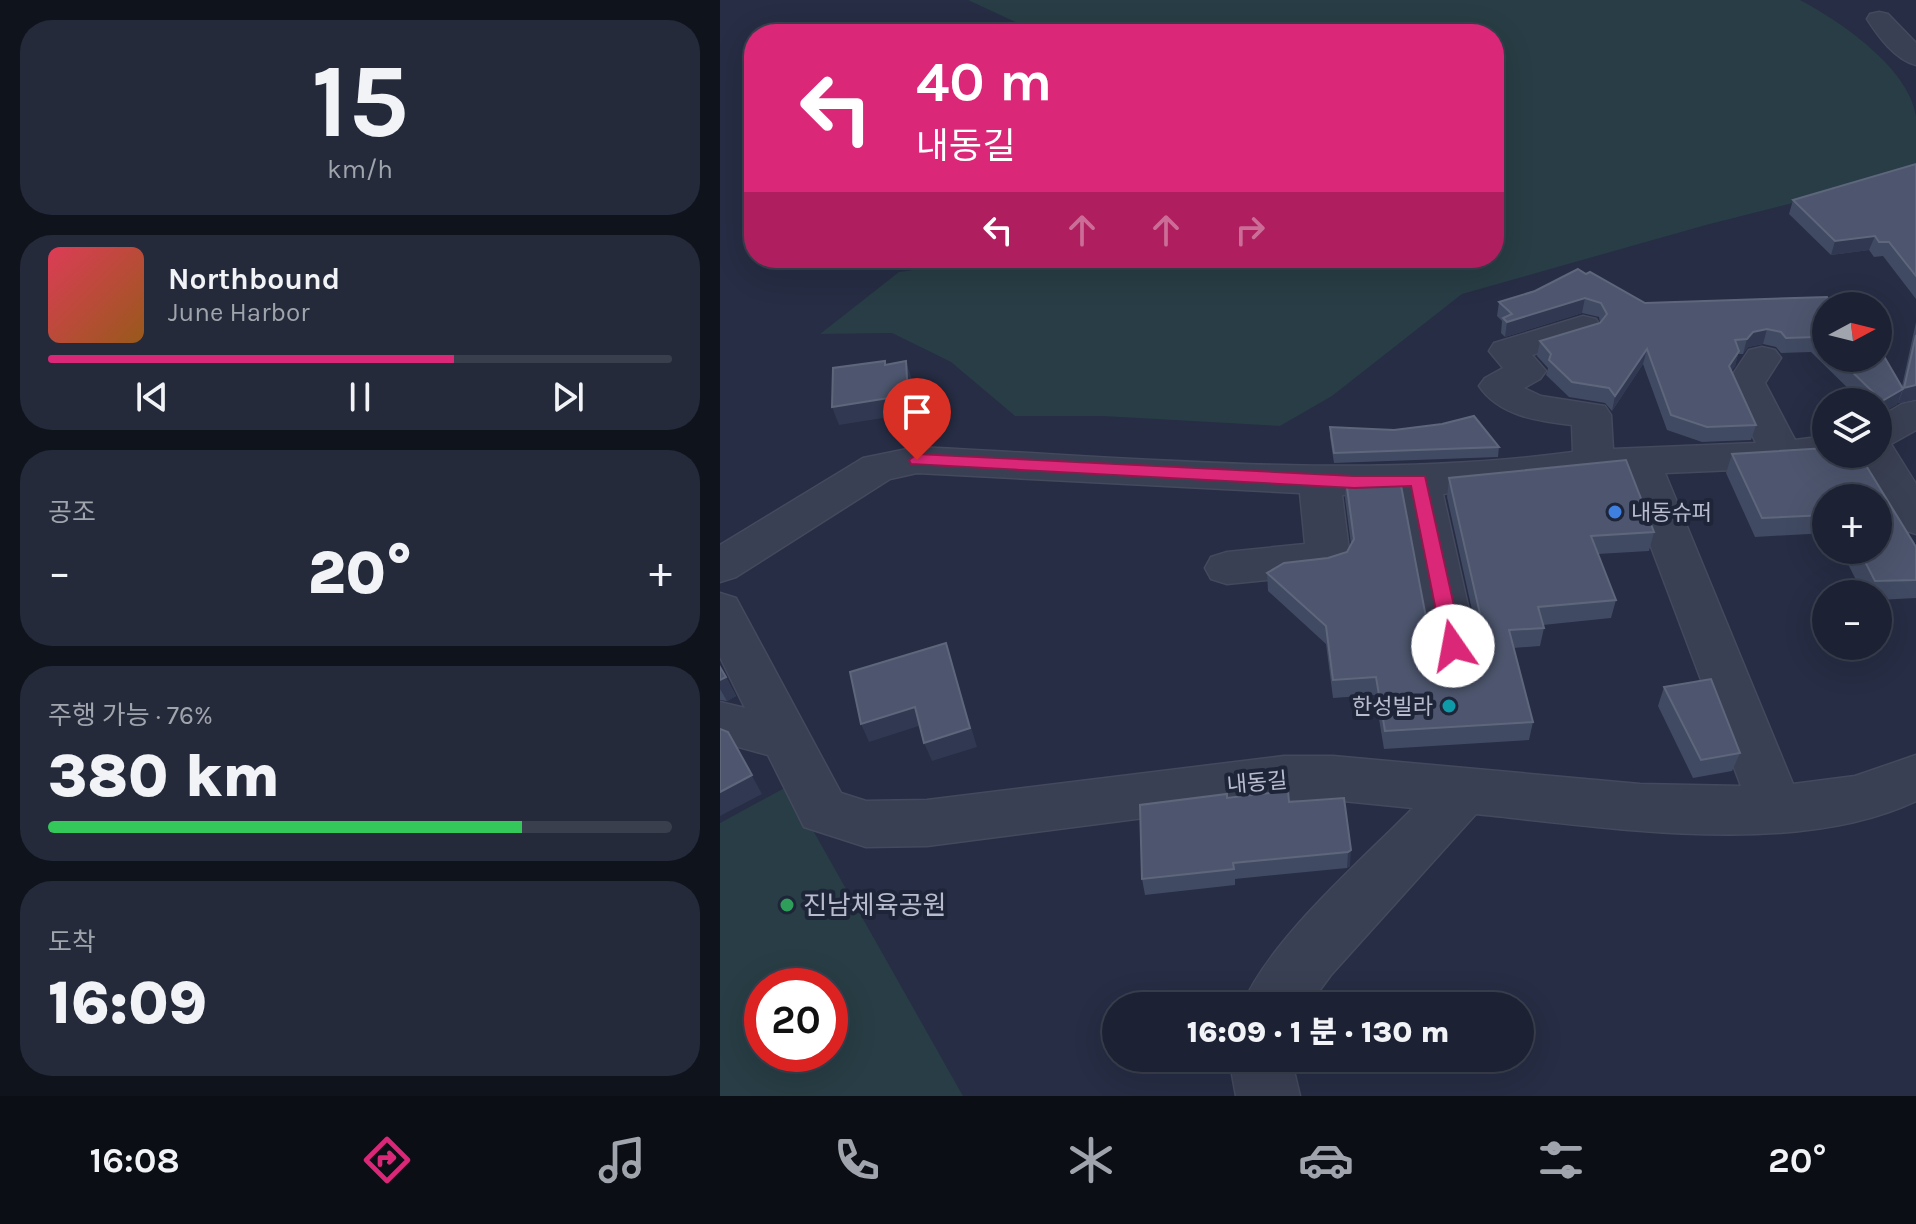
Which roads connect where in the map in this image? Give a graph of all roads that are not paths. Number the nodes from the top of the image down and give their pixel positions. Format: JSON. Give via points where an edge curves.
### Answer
{"nodes":[{"id":1,"x":1879,"y":19,"type":"dead end"},
{"id":2,"x":1916,"y":57,"type":"edge"},
{"id":3,"x":1583,"y":327,"type":"edge"},
{"id":4,"x":1762,"y":358,"type":"dead end"},
{"id":5,"x":1916,"y":413,"type":"edge"},
{"id":6,"x":1892,"y":427,"type":"edge"},
{"id":7,"x":1812,"y":451,"type":"edge"},
{"id":8,"x":1782,"y":455,"type":"junction"},
{"id":9,"x":1639,"y":461,"type":"junction"},
{"id":10,"x":1594,"y":463,"type":"junction"},
{"id":11,"x":1885,"y":468,"type":"edge"},
{"id":12,"x":1319,"y":480,"type":"junction"},
{"id":13,"x":1419,"y":480,"type":"junction"},
{"id":14,"x":1916,"y":519,"type":"edge"},
{"id":15,"x":720,"y":566,"type":"edge"},
{"id":16,"x":1227,"y":568,"type":"dead end"},
{"id":17,"x":720,"y":610,"type":"edge"},
{"id":18,"x":1453,"y":646,"type":"edge"},
{"id":19,"x":720,"y":722,"type":"edge"},
{"id":20,"x":786,"y":739,"type":"junction"},
{"id":21,"x":1916,"y":777,"type":"edge"},
{"id":22,"x":1466,"y":789,"type":"junction"},
{"id":23,"x":1776,"y":807,"type":"junction"},
{"id":24,"x":1282,"y":992,"type":"edge"},
{"id":25,"x":1263,"y":1072,"type":"edge"},
{"id":26,"x":1268,"y":1096,"type":"edge"}],
"edges":[{"from":1,"to":2,"type":"street"},
{"from":3,"to":10,"type":"street","via":[[1507,351],[1527,371],[1498,386],[1520,403],[1591,415]]},
{"from":4,"to":8,"type":"street","via":[[1746,383]]},
{"from":5,"to":6,"type":"street"},
{"from":7,"to":8,"type":"street"},
{"from":8,"to":9,"type":"street"},
{"from":9,"to":10,"type":"street"},
{"from":9,"to":23,"type":"street"},
{"from":10,"to":13,"type":"street"},
{"from":11,"to":14,"type":"street"},
{"from":12,"to":13,"type":"street"},
{"from":12,"to":15,"type":"street","via":[[942,460],[894,462]]},
{"from":12,"to":16,"type":"street","via":[[1328,558]]},
{"from":13,"to":18,"type":"street"},
{"from":17,"to":20,"type":"street","name":"내동길"},
{"from":19,"to":20,"type":"street"},
{"from":20,"to":22,"type":"street","name":"내동길","via":[[823,811],[866,824],[967,820],[1284,778]]},
{"from":21,"to":23,"type":"street","name":"내동길","via":[[1874,795]]},
{"from":22,"to":23,"type":"street","name":"내동길","via":[[1640,807]]},
{"from":22,"to":24,"type":"street","via":[[1310,955]]},
{"from":25,"to":26,"type":"street"}]}
